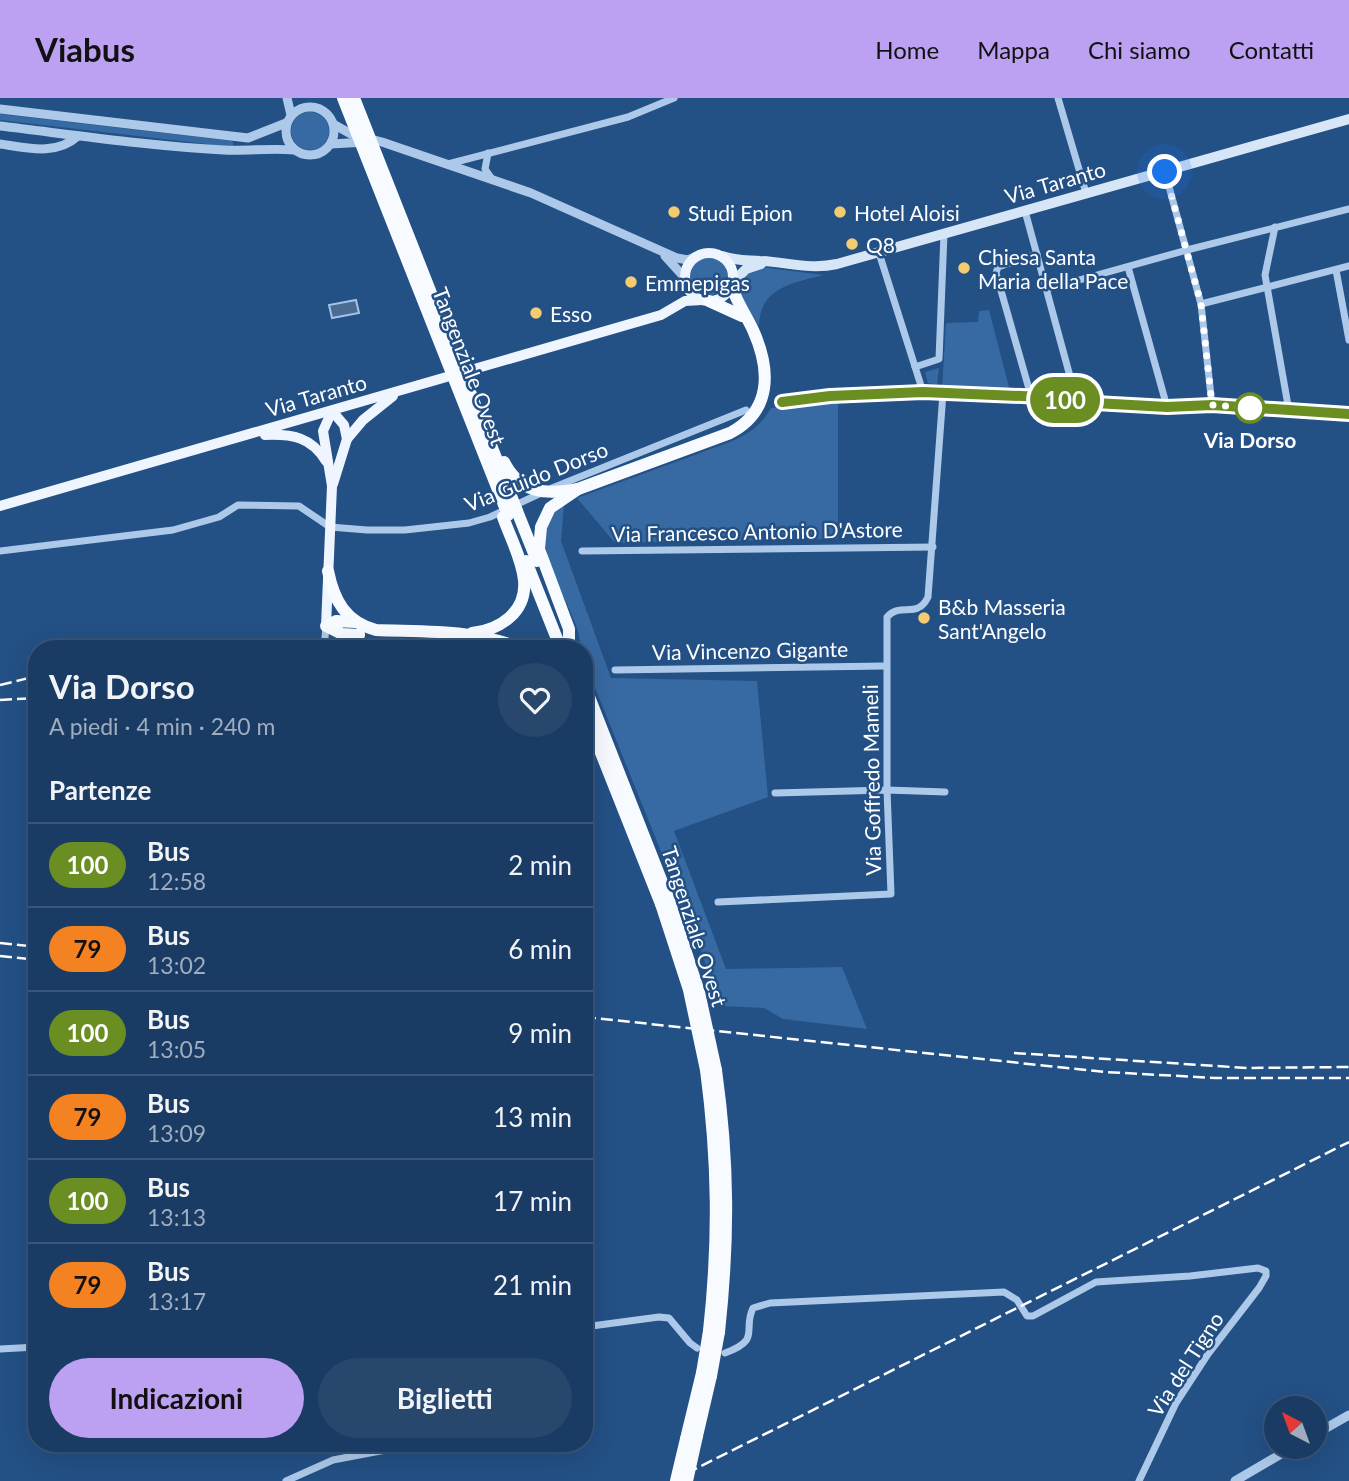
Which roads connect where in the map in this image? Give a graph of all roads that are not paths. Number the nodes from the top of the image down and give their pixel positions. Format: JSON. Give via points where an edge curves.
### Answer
{"nodes":[{"id":1,"x":287,"y":98,"type":"edge"},
{"id":2,"x":301,"y":98,"type":"edge"},
{"id":3,"x":343,"y":98,"type":"edge"},
{"id":4,"x":354,"y":98,"type":"edge"},
{"id":5,"x":674,"y":98,"type":"edge"},
{"id":6,"x":1058,"y":98,"type":"edge"},
{"id":7,"x":314,"y":107,"type":"junction"},
{"id":8,"x":0,"y":109,"type":"edge"},
{"id":9,"x":289,"y":119,"type":"junction"},
{"id":10,"x":1349,"y":119,"type":"edge"},
{"id":11,"x":334,"y":124,"type":"junction"},
{"id":12,"x":0,"y":126,"type":"edge"},
{"id":13,"x":78,"y":136,"type":"junction"},
{"id":14,"x":382,"y":142,"type":"junction"},
{"id":15,"x":0,"y":144,"type":"edge"},
{"id":16,"x":331,"y":144,"type":"junction"},
{"id":17,"x":294,"y":150,"type":"junction"},
{"id":18,"x":488,"y":153,"type":"junction"},
{"id":19,"x":447,"y":164,"type":"junction"},
{"id":20,"x":1165,"y":172,"type":"junction"},
{"id":21,"x":492,"y":179,"type":"junction"},
{"id":22,"x":1086,"y":193,"type":"junction"},
{"id":23,"x":1349,"y":209,"type":"edge"},
{"id":24,"x":1026,"y":211,"type":"junction"},
{"id":25,"x":1275,"y":227,"type":"junction"},
{"id":26,"x":944,"y":234,"type":"junction"},
{"id":27,"x":1187,"y":250,"type":"junction"},
{"id":28,"x":658,"y":251,"type":"junction"},
{"id":29,"x":879,"y":253,"type":"junction"},
{"id":30,"x":1037,"y":254,"type":"junction"},
{"id":31,"x":722,"y":256,"type":"junction"},
{"id":32,"x":695,"y":257,"type":"junction"},
{"id":33,"x":771,"y":262,"type":"junction"},
{"id":34,"x":1349,"y":266,"type":"edge"},
{"id":35,"x":1128,"y":267,"type":"junction"},
{"id":36,"x":1336,"y":270,"type":"junction"},
{"id":37,"x":685,"y":281,"type":"junction"},
{"id":38,"x":732,"y":284,"type":"junction"},
{"id":39,"x":1268,"y":288,"type":"junction"},
{"id":40,"x":1047,"y":289,"type":"junction"},
{"id":41,"x":705,"y":301,"type":"junction"},
{"id":42,"x":1201,"y":304,"type":"junction"},
{"id":43,"x":746,"y":318,"type":"junction"},
{"id":44,"x":642,"y":320,"type":"junction"},
{"id":45,"x":1349,"y":340,"type":"edge"},
{"id":46,"x":915,"y":367,"type":"junction"},
{"id":47,"x":467,"y":384,"type":"junction"},
{"id":48,"x":401,"y":391,"type":"junction"},
{"id":49,"x":923,"y":392,"type":"junction"},
{"id":50,"x":943,"y":393,"type":"junction"},
{"id":51,"x":1031,"y":396,"type":"junction"},
{"id":52,"x":782,"y":402,"type":"dead end"},
{"id":53,"x":1077,"y":402,"type":"junction"},
{"id":54,"x":1212,"y":405,"type":"junction"},
{"id":55,"x":1167,"y":407,"type":"junction"},
{"id":56,"x":746,"y":410,"type":"dead end"},
{"id":57,"x":332,"y":411,"type":"junction"},
{"id":58,"x":1289,"y":411,"type":"junction"},
{"id":59,"x":1349,"y":414,"type":"edge"},
{"id":60,"x":245,"y":436,"type":"junction"},
{"id":61,"x":347,"y":439,"type":"junction"},
{"id":62,"x":329,"y":466,"type":"junction"},
{"id":63,"x":332,"y":486,"type":"junction"},
{"id":64,"x":578,"y":489,"type":"junction"},
{"id":65,"x":0,"y":506,"type":"edge"},
{"id":66,"x":510,"y":515,"type":"junction"},
{"id":67,"x":330,"y":527,"type":"junction"},
{"id":68,"x":933,"y":547,"type":"junction"},
{"id":69,"x":0,"y":551,"type":"edge"},
{"id":70,"x":582,"y":551,"type":"dead end"},
{"id":71,"x":328,"y":572,"type":"junction"},
{"id":72,"x":326,"y":626,"type":"junction"},
{"id":73,"x":358,"y":629,"type":"junction"},
{"id":74,"x":458,"y":635,"type":"junction"},
{"id":75,"x":325,"y":640,"type":"edge"},
{"id":76,"x":349,"y":640,"type":"edge"},
{"id":77,"x":489,"y":640,"type":"edge"},
{"id":78,"x":564,"y":640,"type":"edge"},
{"id":79,"x":568,"y":640,"type":"edge"},
{"id":80,"x":885,"y":666,"type":"junction"},
{"id":81,"x":615,"y":670,"type":"dead end"},
{"id":82,"x":593,"y":708,"type":"edge"},
{"id":83,"x":593,"y":733,"type":"edge"},
{"id":84,"x":593,"y":746,"type":"edge"},
{"id":85,"x":887,"y":790,"type":"junction"},
{"id":86,"x":945,"y":792,"type":"dead end"},
{"id":87,"x":775,"y":793,"type":"dead end"},
{"id":88,"x":629,"y":824,"type":"junction"},
{"id":89,"x":665,"y":902,"type":"junction"},
{"id":90,"x":718,"y":902,"type":"dead end"},
{"id":91,"x":593,"y":1326,"type":"edge"},
{"id":92,"x":28,"y":1347,"type":"edge"},
{"id":93,"x":697,"y":1348,"type":"dead end"},
{"id":94,"x":0,"y":1349,"type":"edge"},
{"id":95,"x":725,"y":1353,"type":"dead end"},
{"id":96,"x":1349,"y":1415,"type":"edge"},
{"id":97,"x":1327,"y":1428,"type":"edge"},
{"id":98,"x":692,"y":1438,"type":"junction"},
{"id":99,"x":374,"y":1452,"type":"edge"},
{"id":100,"x":1271,"y":1460,"type":"edge"},
{"id":101,"x":286,"y":1481,"type":"edge"},
{"id":102,"x":676,"y":1481,"type":"edge"},
{"id":103,"x":687,"y":1481,"type":"edge"},
{"id":104,"x":1139,"y":1481,"type":"edge"},
{"id":105,"x":1235,"y":1481,"type":"edge"}],
"edges":[{"from":1,"to":9,"type":"street"},
{"from":2,"to":7,"type":"street"},
{"from":3,"to":66,"type":"highway","name":"Tangenziale Ovest","bridge":true},
{"from":4,"to":47,"type":"highway","name":"Tangenziale Ovest","bridge":true},
{"from":5,"to":18,"type":"street","via":[[628,117]]},
{"from":6,"to":22,"type":"street"},
{"from":7,"to":9,"type":"street","via":[[305,107]]},
{"from":7,"to":11,"type":"street","via":[[326,112]]},
{"from":8,"to":9,"type":"street","via":[[248,138]]},
{"from":9,"to":17,"type":"street","via":[[286,138]]},
{"from":10,"to":20,"type":"main road","name":"Via Taranto"},
{"from":11,"to":14,"type":"street"},
{"from":11,"to":16,"type":"street"},
{"from":12,"to":13,"type":"street"},
{"from":13,"to":15,"type":"street","via":[[69,144],[47,150]]},
{"from":13,"to":17,"type":"street","via":[[227,150]]},
{"from":14,"to":16,"type":"street"},
{"from":14,"to":19,"type":"street"},
{"from":16,"to":17,"type":"street","via":[[318,154]]},
{"from":18,"to":19,"type":"street"},
{"from":18,"to":21,"type":"street","via":[[485,169]]},
{"from":19,"to":21,"type":"street"},
{"from":20,"to":22,"type":"main road","name":"Via Taranto"},
{"from":20,"to":27,"type":"street"},
{"from":21,"to":28,"type":"street","via":[[564,206]]},
{"from":22,"to":24,"type":"main road","name":"Via Taranto"},
{"from":23,"to":25,"type":"street"},
{"from":24,"to":26,"type":"main road","name":"Via Taranto"},
{"from":24,"to":30,"type":"street"},
{"from":25,"to":27,"type":"street"},
{"from":25,"to":39,"type":"street","via":[[1265,275]]},
{"from":26,"to":29,"type":"main road","name":"Via Taranto"},
{"from":26,"to":46,"type":"street","via":[[939,359]]},
{"from":27,"to":35,"type":"street"},
{"from":27,"to":42,"type":"street"},
{"from":28,"to":32,"type":"street","via":[[682,260]]},
{"from":28,"to":37,"type":"street","via":[[673,262]]},
{"from":29,"to":33,"type":"main road","name":"Via Taranto","via":[[820,268]]},
{"from":29,"to":46,"type":"street"},
{"from":30,"to":40,"type":"street"},
{"from":30,"to":51,"type":"street","via":[[1004,264],[996,273]]},
{"from":31,"to":32,"type":"main road","name":"Via Taranto","via":[[707,253]]},
{"from":31,"to":33,"type":"main road","name":"Via Taranto","via":[[741,262]]},
{"from":31,"to":38,"type":"main road","via":[[731,265]]},
{"from":32,"to":37,"type":"main road","name":"Via Taranto"},
{"from":33,"to":38,"type":"main road","name":"Via Taranto","via":[[746,269]]},
{"from":34,"to":36,"type":"street"},
{"from":35,"to":40,"type":"street"},
{"from":35,"to":55,"type":"street"},
{"from":36,"to":39,"type":"street"},
{"from":36,"to":45,"type":"street"},
{"from":37,"to":41,"type":"main road","via":[[693,296]]},
{"from":37,"to":44,"type":"main road","name":"Via Taranto","via":[[675,302]]},
{"from":38,"to":41,"type":"main road","name":"Via Taranto","via":[[723,297]]},
{"from":38,"to":43,"type":"highway"},
{"from":39,"to":42,"type":"street"},
{"from":39,"to":58,"type":"street"},
{"from":40,"to":53,"type":"street"},
{"from":41,"to":43,"type":"highway"},
{"from":41,"to":44,"type":"main road","name":"Via Taranto","via":[[685,301]]},
{"from":42,"to":54,"type":"street"},
{"from":43,"to":64,"type":"highway","via":[[760,350],[765,387],[758,411],[749,421],[716,439]]},
{"from":44,"to":48,"type":"main road","name":"Via Taranto"},
{"from":46,"to":49,"type":"street"},
{"from":47,"to":64,"type":"highway","bridge":true,"via":[[512,475],[541,492]]},
{"from":47,"to":66,"type":"highway","name":"Tangenziale Ovest","bridge":true},
{"from":48,"to":57,"type":"main road","name":"Via Taranto"},
{"from":48,"to":61,"type":"main road","via":[[376,408]]},
{"from":49,"to":50,"type":"street"},
{"from":49,"to":52,"type":"street"},
{"from":50,"to":51,"type":"street"},
{"from":50,"to":68,"type":"street"},
{"from":51,"to":53,"type":"street"},
{"from":53,"to":55,"type":"street"},
{"from":54,"to":55,"type":"street"},
{"from":54,"to":58,"type":"street"},
{"from":56,"to":67,"type":"street","name":"Via Guido Dorso","via":[[469,523],[405,530]]},
{"from":57,"to":60,"type":"main road","name":"Via Taranto"},
{"from":57,"to":61,"type":"main road","via":[[344,425]]},
{"from":57,"to":62,"type":"main road","via":[[323,431]]},
{"from":58,"to":59,"type":"street"},
{"from":60,"to":62,"type":"main road","via":[[294,435],[312,444]]},
{"from":60,"to":65,"type":"main road","name":"Via Taranto"},
{"from":61,"to":63,"type":"main road"},
{"from":62,"to":63,"type":"main road"},
{"from":63,"to":67,"type":"main road"},
{"from":64,"to":79,"type":"highway","via":[[550,508],[539,538],[541,558],[569,629]]},
{"from":66,"to":74,"type":"highway","via":[[524,581],[519,606],[497,628]]},
{"from":66,"to":78,"type":"highway","name":"Tangenziale Ovest"},
{"from":67,"to":69,"type":"street","via":[[299,506],[238,505],[219,517],[173,530]]},
{"from":67,"to":71,"type":"main road"},
{"from":68,"to":70,"type":"street","name":"Via Francesco Antonio D'Astore"},
{"from":68,"to":80,"type":"street","name":"Via Goffredo Mameli","via":[[924,605],[892,611],[887,617]]},
{"from":71,"to":72,"type":"main road"},
{"from":71,"to":73,"type":"highway","via":[[336,599]]},
{"from":72,"to":73,"type":"highway","via":[[341,634]]},
{"from":72,"to":75,"type":"street"},
{"from":73,"to":74,"type":"highway"},
{"from":73,"to":76,"type":"highway"},
{"from":74,"to":77,"type":"highway"},
{"from":80,"to":81,"type":"street","name":"Via Vincenzo Gigante"},
{"from":80,"to":85,"type":"street","name":"Via Goffredo Mameli"},
{"from":82,"to":89,"type":"highway","name":"Tangenziale Ovest"},
{"from":83,"to":88,"type":"highway","name":"Tangenziale Ovest"},
{"from":84,"to":88,"type":"highway"},
{"from":85,"to":86,"type":"street"},
{"from":85,"to":87,"type":"street"},
{"from":85,"to":90,"type":"street","name":"Via Goffredo Mameli","via":[[891,894]]},
{"from":88,"to":89,"type":"highway","name":"Tangenziale Ovest"},
{"from":89,"to":98,"type":"highway","name":"Tangenziale Ovest","bridge":true,"via":[[699,992],[725,1132],[726,1271]]},
{"from":91,"to":93,"type":"street","via":[[669,1318]]},
{"from":92,"to":94,"type":"street"},
{"from":95,"to":104,"type":"street","name":"Via del Tigno","via":[[745,1342],[753,1308],[770,1303],[1004,1292],[1017,1300],[1027,1316],[1033,1316],[1096,1282],[1258,1268],[1266,1271],[1259,1288],[1175,1403]]},
{"from":96,"to":97,"type":"street"},
{"from":98,"to":102,"type":"highway","name":"Tangenziale Ovest","bridge":true},
{"from":98,"to":103,"type":"highway","name":"Tangenziale Ovest","bridge":true},
{"from":99,"to":101,"type":"street","via":[[333,1460]]},
{"from":100,"to":105,"type":"street"}]}
